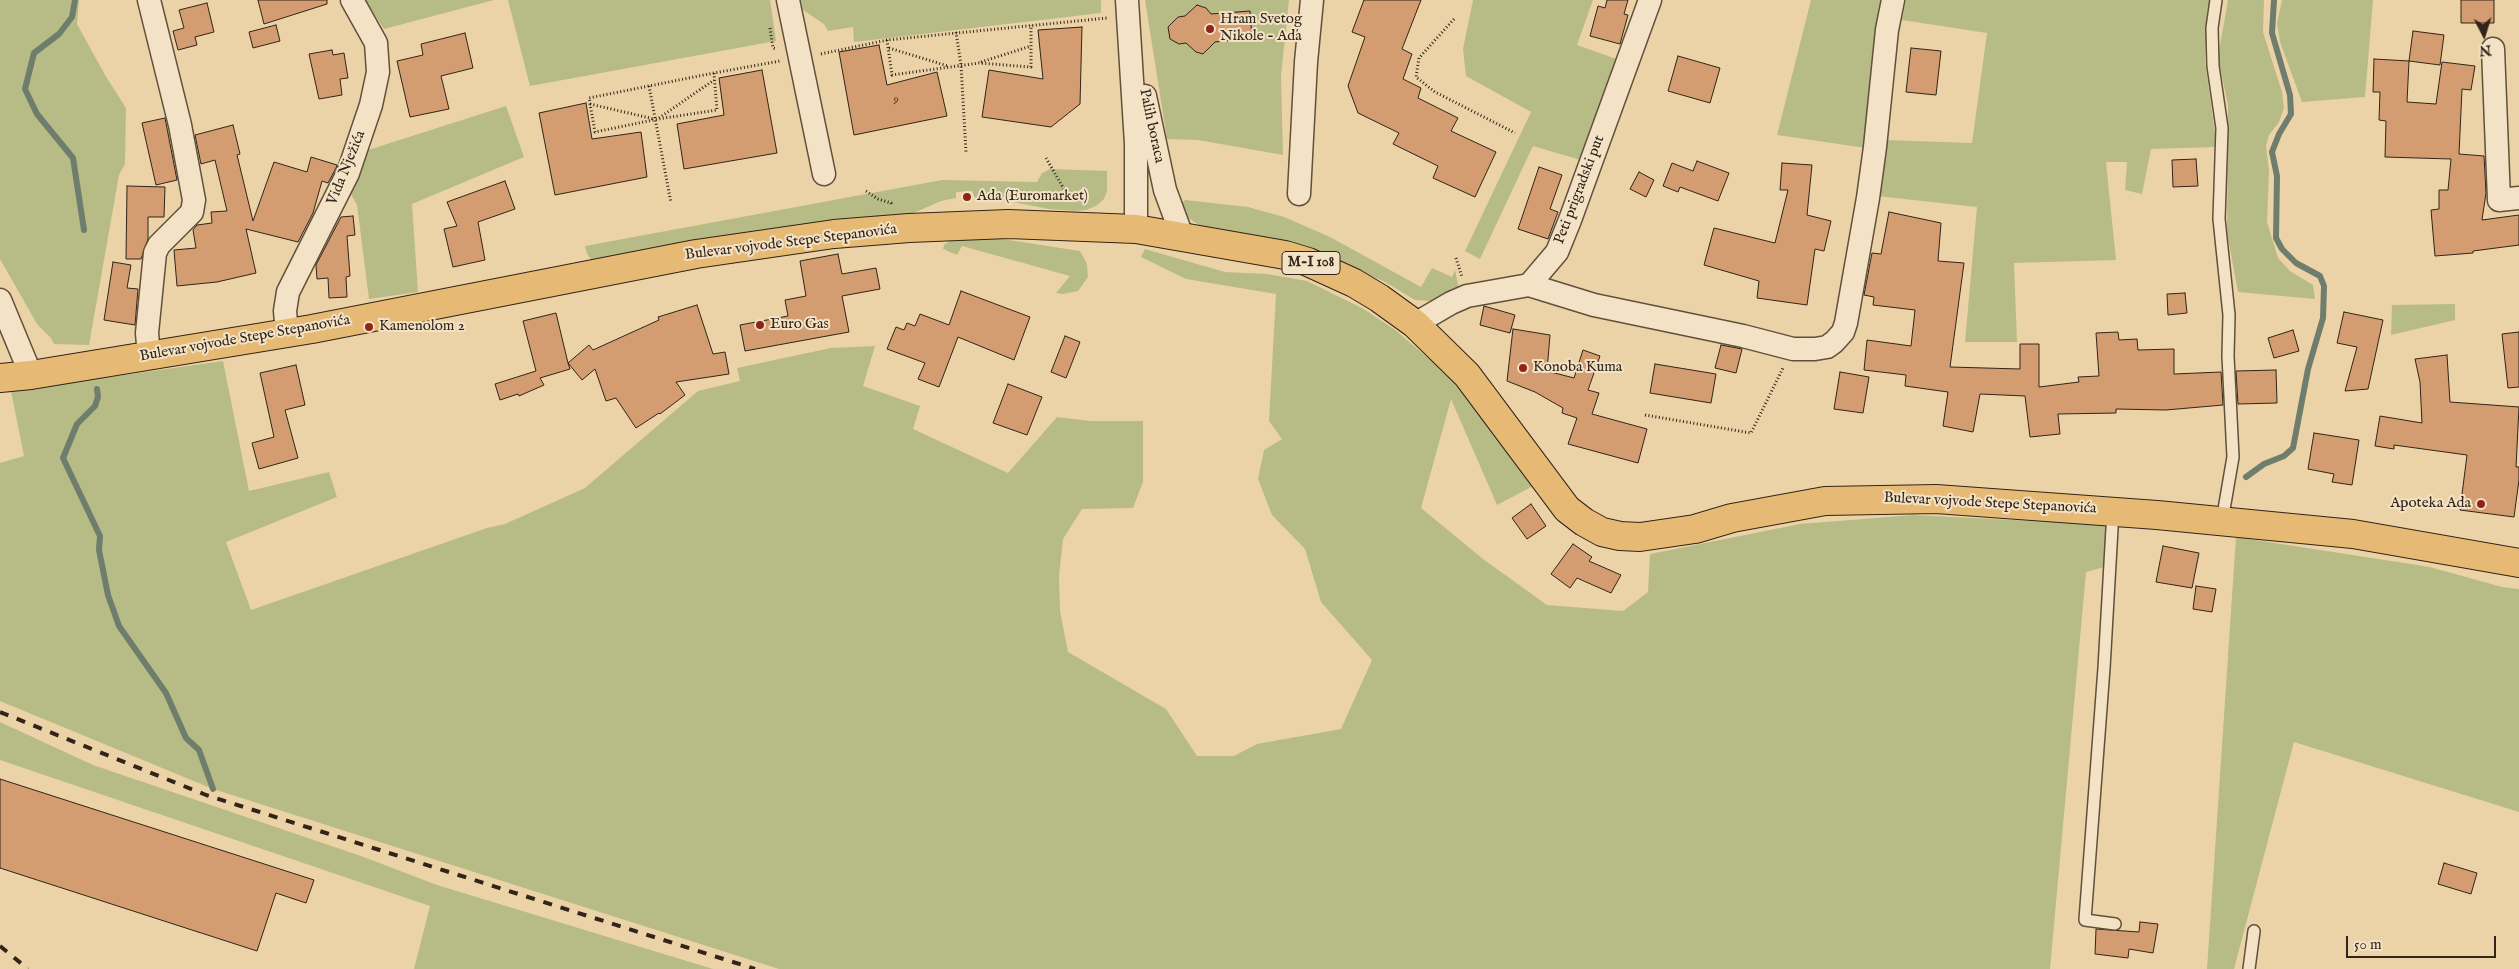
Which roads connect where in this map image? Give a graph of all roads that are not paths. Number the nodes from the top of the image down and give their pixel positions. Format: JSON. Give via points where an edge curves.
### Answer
{"nodes":[{"id":1,"x":149,"y":0,"type":"edge"},
{"id":2,"x":352,"y":0,"type":"edge"},
{"id":3,"x":788,"y":0,"type":"edge"},
{"id":4,"x":1312,"y":0,"type":"edge"},
{"id":5,"x":1650,"y":0,"type":"edge"},
{"id":6,"x":1893,"y":0,"type":"edge"},
{"id":7,"x":2216,"y":0,"type":"edge"},
{"id":8,"x":1121,"y":11,"type":"edge"},
{"id":9,"x":2493,"y":49,"type":"dead end"},
{"id":10,"x":824,"y":174,"type":"dead end"},
{"id":11,"x":1299,"y":194,"type":"dead end"},
{"id":12,"x":2519,"y":198,"type":"edge"},
{"id":13,"x":1136,"y":229,"type":"junction"},
{"id":14,"x":1182,"y":236,"type":"junction"},
{"id":15,"x":1528,"y":285,"type":"junction"},
{"id":16,"x":0,"y":300,"type":"edge"},
{"id":17,"x":1415,"y":324,"type":"junction"},
{"id":18,"x":288,"y":333,"type":"junction"},
{"id":19,"x":149,"y":356,"type":"junction"},
{"id":20,"x":31,"y":375,"type":"junction"},
{"id":21,"x":0,"y":378,"type":"edge"},
{"id":22,"x":2113,"y":511,"type":"junction"},
{"id":23,"x":2222,"y":521,"type":"junction"},
{"id":24,"x":2519,"y":563,"type":"edge"},
{"id":25,"x":2115,"y":924,"type":"dead end"},
{"id":26,"x":2254,"y":931,"type":"dead end"},
{"id":27,"x":2249,"y":969,"type":"edge"}],
"edges":[{"from":1,"to":19,"type":"street","via":[[180,126],[194,200],[192,212],[155,253],[147,333]]},
{"from":2,"to":18,"type":"street","name":"Vida Nježića","via":[[376,43],[378,72],[371,105],[348,173],[288,292],[285,311]]},
{"from":3,"to":10,"type":"street"},
{"from":4,"to":11,"type":"street"},
{"from":5,"to":15,"type":"street","name":"Peti prigradski put","via":[[1567,228],[1556,252]]},
{"from":6,"to":15,"type":"street","via":[[1876,147],[1846,323],[1843,332],[1827,347],[1793,349],[1594,305]]},
{"from":7,"to":23,"type":"lane","via":[[2212,28],[2213,66],[2222,128],[2219,219],[2229,308],[2233,457]]},
{"from":8,"to":13,"type":"street","name":"Palih boraca","via":[[1136,144]]},
{"from":8,"to":14,"type":"street","name":"Palih boraca","via":[[1165,190]]},
{"from":9,"to":12,"type":"street","via":[[2499,200]]},
{"from":13,"to":14,"type":"main road","name":"Bulevar vojvode Stepe Stepanovića","number":"M-I 108"},
{"from":13,"to":18,"type":"main road","name":"Bulevar vojvode Stepe Stepanovića","number":"M-I 108","via":[[1008,224],[834,234],[696,254]]},
{"from":14,"to":17,"type":"main road","name":"Bulevar vojvode Stepe Stepanovića","number":"M-I 108","via":[[1308,262],[1354,283]]},
{"from":15,"to":17,"type":"street","via":[[1467,296]]},
{"from":16,"to":20,"type":"street"},
{"from":17,"to":22,"type":"main road","name":"Bulevar vojvode Stepe Stepanovića","number":"M-I 108","via":[[1467,375],[1567,509],[1602,532],[1620,536],[1663,534],[1773,510],[1850,499],[1936,499]]},
{"from":18,"to":19,"type":"main road","name":"Bulevar vojvode Stepe Stepanovića","number":"M-I 108"},
{"from":19,"to":20,"type":"main road","name":"Bulevar vojvode Stepe Stepanovića","number":"M-I 108"},
{"from":20,"to":21,"type":"main road","name":"Bulevar vojvode Stepe Stepanovića","number":"M-I 108"},
{"from":22,"to":23,"type":"main road","name":"Bulevar vojvode Stepe Stepanovića","number":"M-I 108"},
{"from":22,"to":25,"type":"lane","via":[[2085,920]]},
{"from":23,"to":24,"type":"main road","name":"Bulevar vojvode Stepe Stepanovića","number":"M-I 108","via":[[2353,534]]},
{"from":26,"to":27,"type":"lane"}]}
